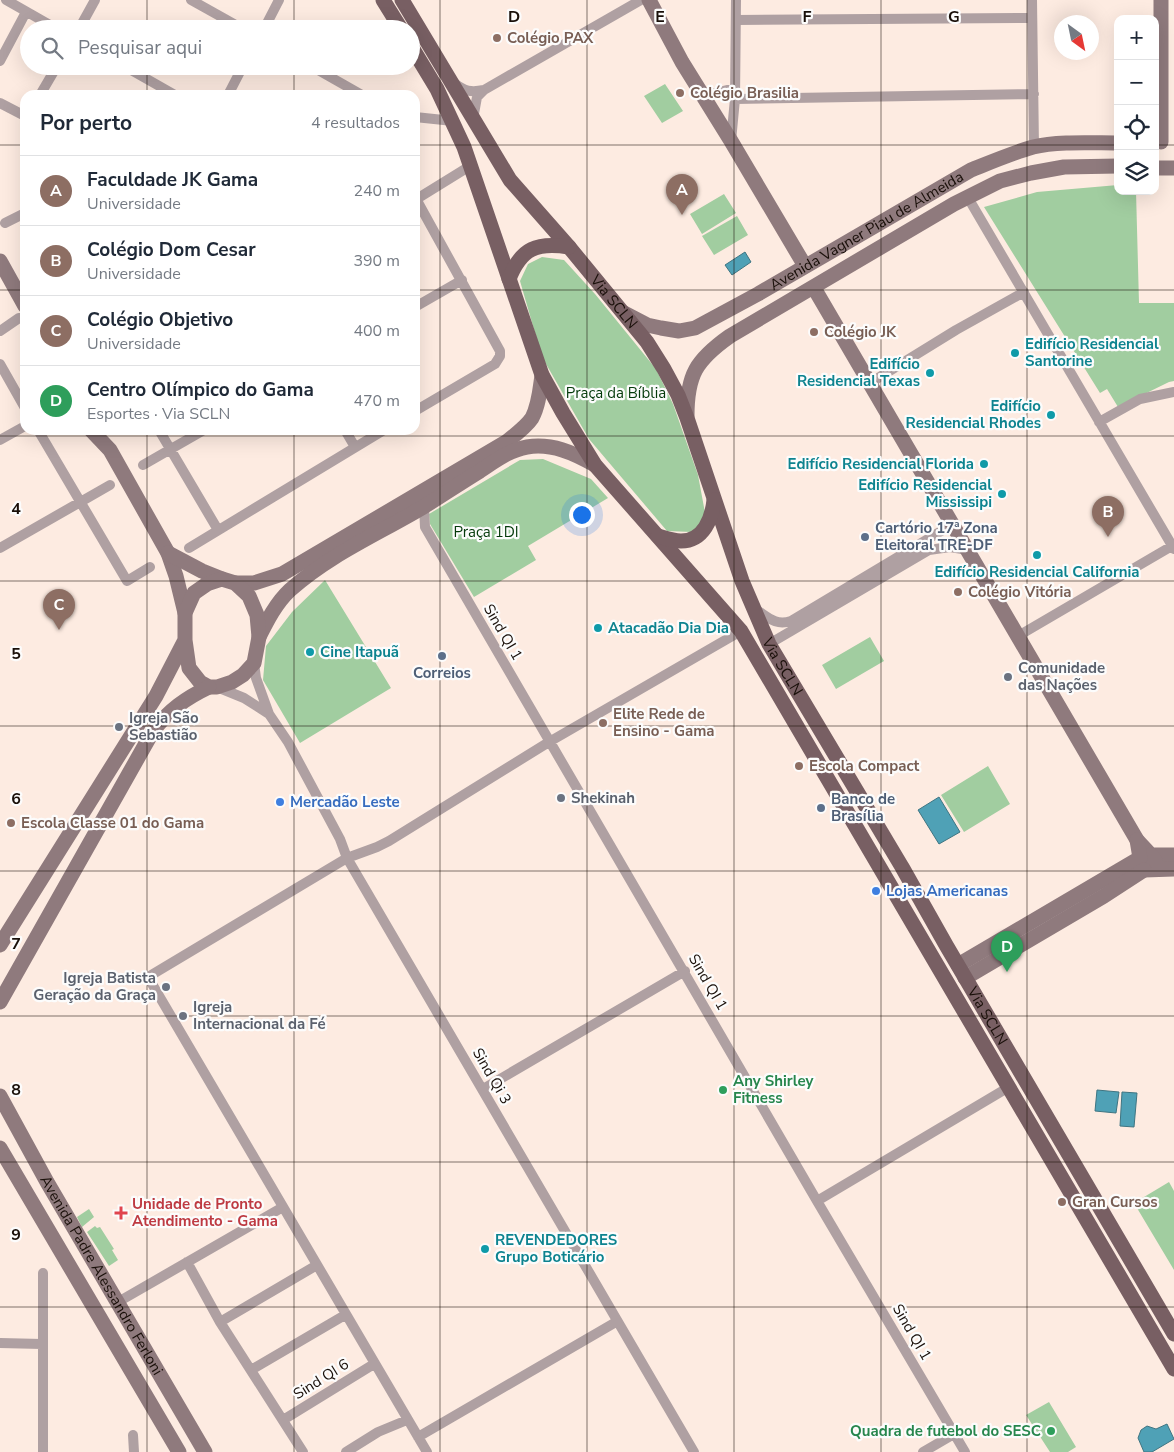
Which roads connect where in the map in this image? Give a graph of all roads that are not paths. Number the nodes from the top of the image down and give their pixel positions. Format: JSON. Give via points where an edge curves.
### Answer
{"nodes":[{"id":1,"x":6,"y":0,"type":"edge"},
{"id":2,"x":95,"y":0,"type":"edge"},
{"id":3,"x":191,"y":0,"type":"edge"},
{"id":4,"x":280,"y":0,"type":"edge"},
{"id":5,"x":383,"y":0,"type":"edge"},
{"id":6,"x":402,"y":0,"type":"edge"},
{"id":7,"x":641,"y":0,"type":"edge"},
{"id":8,"x":648,"y":0,"type":"edge"},
{"id":9,"x":736,"y":0,"type":"edge"},
{"id":10,"x":1032,"y":0,"type":"edge"},
{"id":11,"x":1162,"y":0,"type":"edge"},
{"id":12,"x":26,"y":12,"type":"junction"},
{"id":13,"x":1032,"y":18,"type":"junction"},
{"id":14,"x":22,"y":20,"type":"edge"},
{"id":15,"x":41,"y":20,"type":"edge"},
{"id":16,"x":84,"y":20,"type":"edge"},
{"id":17,"x":228,"y":20,"type":"edge"},
{"id":18,"x":269,"y":20,"type":"edge"},
{"id":19,"x":395,"y":20,"type":"edge"},
{"id":20,"x":414,"y":20,"type":"edge"},
{"id":21,"x":737,"y":20,"type":"junction"},
{"id":22,"x":20,"y":23,"type":"edge"},
{"id":23,"x":420,"y":30,"type":"edge"},
{"id":24,"x":0,"y":61,"type":"edge"},
{"id":25,"x":420,"y":61,"type":"edge"},
{"id":26,"x":1168,"y":69,"type":"edge"},
{"id":27,"x":52,"y":75,"type":"edge"},
{"id":28,"x":140,"y":75,"type":"edge"},
{"id":29,"x":238,"y":75,"type":"edge"},
{"id":30,"x":327,"y":75,"type":"edge"},
{"id":31,"x":451,"y":82,"type":"junction"},
{"id":32,"x":43,"y":90,"type":"edge"},
{"id":33,"x":166,"y":90,"type":"edge"},
{"id":34,"x":231,"y":90,"type":"edge"},
{"id":35,"x":353,"y":90,"type":"edge"},
{"id":36,"x":484,"y":90,"type":"junction"},
{"id":37,"x":735,"y":93,"type":"junction"},
{"id":38,"x":1034,"y":94,"type":"junction"},
{"id":39,"x":703,"y":96,"type":"junction"},
{"id":40,"x":0,"y":103,"type":"edge"},
{"id":41,"x":20,"y":113,"type":"edge"},
{"id":42,"x":420,"y":118,"type":"edge"},
{"id":43,"x":473,"y":120,"type":"junction"},
{"id":44,"x":453,"y":121,"type":"junction"},
{"id":45,"x":732,"y":141,"type":"junction"},
{"id":46,"x":1163,"y":142,"type":"edge"},
{"id":47,"x":1111,"y":143,"type":"edge"},
{"id":48,"x":1034,"y":147,"type":"junction"},
{"id":49,"x":470,"y":166,"type":"junction"},
{"id":50,"x":1110,"y":166,"type":"edge"},
{"id":51,"x":1159,"y":168,"type":"edge"},
{"id":52,"x":1174,"y":168,"type":"edge"},
{"id":53,"x":967,"y":196,"type":"junction"},
{"id":54,"x":420,"y":197,"type":"edge"},
{"id":55,"x":420,"y":206,"type":"edge"},
{"id":56,"x":20,"y":216,"type":"edge"},
{"id":57,"x":5,"y":223,"type":"dead end"},
{"id":58,"x":841,"y":246,"type":"junction"},
{"id":59,"x":569,"y":247,"type":"junction"},
{"id":60,"x":0,"y":262,"type":"edge"},
{"id":61,"x":804,"y":266,"type":"junction"},
{"id":62,"x":850,"y":266,"type":"junction"},
{"id":63,"x":509,"y":279,"type":"junction"},
{"id":64,"x":462,"y":280,"type":"junction"},
{"id":65,"x":814,"y":288,"type":"junction"},
{"id":66,"x":1024,"y":292,"type":"junction"},
{"id":67,"x":758,"y":294,"type":"junction"},
{"id":68,"x":420,"y":304,"type":"edge"},
{"id":69,"x":20,"y":307,"type":"edge"},
{"id":70,"x":624,"y":313,"type":"junction"},
{"id":71,"x":771,"y":313,"type":"junction"},
{"id":72,"x":20,"y":314,"type":"edge"},
{"id":73,"x":0,"y":331,"type":"edge"},
{"id":74,"x":0,"y":364,"type":"edge"},
{"id":75,"x":542,"y":375,"type":"junction"},
{"id":76,"x":870,"y":383,"type":"junction"},
{"id":77,"x":1174,"y":392,"type":"edge"},
{"id":78,"x":20,"y":399,"type":"edge"},
{"id":79,"x":420,"y":408,"type":"edge"},
{"id":80,"x":687,"y":418,"type":"junction"},
{"id":81,"x":1099,"y":422,"type":"junction"},
{"id":82,"x":20,"y":429,"type":"edge"},
{"id":83,"x":41,"y":435,"type":"edge"},
{"id":84,"x":96,"y":435,"type":"edge"},
{"id":85,"x":107,"y":435,"type":"edge"},
{"id":86,"x":162,"y":435,"type":"edge"},
{"id":87,"x":195,"y":435,"type":"edge"},
{"id":88,"x":348,"y":435,"type":"edge"},
{"id":89,"x":375,"y":435,"type":"edge"},
{"id":90,"x":0,"y":440,"type":"edge"},
{"id":91,"x":355,"y":447,"type":"junction"},
{"id":92,"x":171,"y":449,"type":"junction"},
{"id":93,"x":110,"y":450,"type":"junction"},
{"id":94,"x":143,"y":465,"type":"dead end"},
{"id":95,"x":595,"y":465,"type":"junction"},
{"id":96,"x":110,"y":485,"type":"dead end"},
{"id":97,"x":714,"y":500,"type":"junction"},
{"id":98,"x":81,"y":501,"type":"junction"},
{"id":99,"x":424,"y":506,"type":"junction"},
{"id":100,"x":406,"y":516,"type":"junction"},
{"id":101,"x":953,"y":524,"type":"junction"},
{"id":102,"x":425,"y":527,"type":"junction"},
{"id":103,"x":218,"y":530,"type":"junction"},
{"id":104,"x":658,"y":536,"type":"junction"},
{"id":105,"x":0,"y":548,"type":"edge"},
{"id":106,"x":189,"y":548,"type":"dead end"},
{"id":107,"x":1173,"y":548,"type":"edge"},
{"id":108,"x":968,"y":550,"type":"junction"},
{"id":109,"x":168,"y":552,"type":"junction"},
{"id":110,"x":150,"y":567,"type":"dead end"},
{"id":111,"x":228,"y":581,"type":"junction"},
{"id":112,"x":755,"y":608,"type":"junction"},
{"id":113,"x":185,"y":613,"type":"junction"},
{"id":114,"x":741,"y":631,"type":"junction"},
{"id":115,"x":1018,"y":636,"type":"junction"},
{"id":116,"x":259,"y":637,"type":"junction"},
{"id":117,"x":185,"y":640,"type":"junction"},
{"id":118,"x":769,"y":644,"type":"junction"},
{"id":119,"x":254,"y":663,"type":"junction"},
{"id":120,"x":213,"y":687,"type":"junction"},
{"id":121,"x":265,"y":709,"type":"junction"},
{"id":122,"x":549,"y":742,"type":"junction"},
{"id":123,"x":1174,"y":855,"type":"edge"},
{"id":124,"x":347,"y":858,"type":"junction"},
{"id":125,"x":1147,"y":863,"type":"junction"},
{"id":126,"x":1174,"y":869,"type":"edge"},
{"id":127,"x":14,"y":924,"type":"junction"},
{"id":128,"x":935,"y":927,"type":"junction"},
{"id":129,"x":37,"y":935,"type":"junction"},
{"id":130,"x":920,"y":935,"type":"junction"},
{"id":131,"x":1,"y":943,"type":"edge"},
{"id":132,"x":946,"y":945,"type":"junction"},
{"id":133,"x":932,"y":955,"type":"junction"},
{"id":134,"x":24,"y":957,"type":"junction"},
{"id":135,"x":684,"y":972,"type":"junction"},
{"id":136,"x":962,"y":972,"type":"junction"},
{"id":137,"x":0,"y":1002,"type":"edge"},
{"id":138,"x":1009,"y":1087,"type":"junction"},
{"id":139,"x":483,"y":1089,"type":"junction"},
{"id":140,"x":0,"y":1096,"type":"edge"},
{"id":141,"x":0,"y":1148,"type":"edge"},
{"id":142,"x":32,"y":1155,"type":"junction"},
{"id":143,"x":11,"y":1165,"type":"junction"},
{"id":144,"x":40,"y":1169,"type":"junction"},
{"id":145,"x":20,"y":1182,"type":"junction"},
{"id":146,"x":817,"y":1201,"type":"junction"},
{"id":147,"x":282,"y":1207,"type":"junction"},
{"id":148,"x":1131,"y":1261,"type":"junction"},
{"id":149,"x":187,"y":1262,"type":"junction"},
{"id":150,"x":317,"y":1265,"type":"junction"},
{"id":151,"x":1116,"y":1271,"type":"junction"},
{"id":152,"x":43,"y":1273,"type":"dead end"},
{"id":153,"x":1146,"y":1287,"type":"junction"},
{"id":154,"x":1130,"y":1295,"type":"junction"},
{"id":155,"x":118,"y":1302,"type":"junction"},
{"id":156,"x":345,"y":1314,"type":"junction"},
{"id":157,"x":220,"y":1322,"type":"junction"},
{"id":158,"x":616,"y":1322,"type":"junction"},
{"id":159,"x":1174,"y":1334,"type":"edge"},
{"id":160,"x":0,"y":1343,"type":"edge"},
{"id":161,"x":42,"y":1344,"type":"junction"},
{"id":162,"x":374,"y":1364,"type":"junction"},
{"id":163,"x":1174,"y":1369,"type":"edge"},
{"id":164,"x":251,"y":1370,"type":"junction"},
{"id":165,"x":283,"y":1420,"type":"junction"},
{"id":166,"x":407,"y":1420,"type":"junction"},
{"id":167,"x":954,"y":1434,"type":"junction"},
{"id":168,"x":133,"y":1435,"type":"dead end"},
{"id":169,"x":418,"y":1437,"type":"junction"},
{"id":170,"x":44,"y":1452,"type":"edge"},
{"id":171,"x":134,"y":1452,"type":"edge"},
{"id":172,"x":179,"y":1452,"type":"edge"},
{"id":173,"x":205,"y":1452,"type":"edge"},
{"id":174,"x":303,"y":1452,"type":"edge"},
{"id":175,"x":346,"y":1452,"type":"edge"},
{"id":176,"x":426,"y":1452,"type":"edge"},
{"id":177,"x":694,"y":1452,"type":"edge"},
{"id":178,"x":923,"y":1452,"type":"edge"},
{"id":179,"x":965,"y":1452,"type":"edge"}],
"edges":[{"from":1,"to":12,"type":"street"},
{"from":2,"to":16,"type":"street"},
{"from":3,"to":17,"type":"street"},
{"from":4,"to":18,"type":"street"},
{"from":5,"to":19,"type":"main road"},
{"from":6,"to":20,"type":"main road","name":"Via SCLN"},
{"from":7,"to":36,"type":"street"},
{"from":8,"to":39,"type":"main road"},
{"from":9,"to":21,"type":"street"},
{"from":10,"to":13,"type":"street"},
{"from":11,"to":26,"type":"main road"},
{"from":12,"to":14,"type":"street"},
{"from":12,"to":15,"type":"street"},
{"from":13,"to":21,"type":"street"},
{"from":13,"to":38,"type":"street"},
{"from":21,"to":37,"type":"street"},
{"from":22,"to":24,"type":"street"},
{"from":23,"to":31,"type":"main road","name":"Via SCLN"},
{"from":25,"to":44,"type":"main road","name":"Via SCLN"},
{"from":26,"to":46,"type":"main road"},
{"from":27,"to":32,"type":"street"},
{"from":28,"to":33,"type":"street"},
{"from":29,"to":34,"type":"street"},
{"from":30,"to":35,"type":"street"},
{"from":31,"to":36,"type":"street","via":[[465,91]]},
{"from":31,"to":43,"type":"main road","name":"Via SCLN"},
{"from":36,"to":43,"type":"street","via":[[477,97]]},
{"from":37,"to":38,"type":"street"},
{"from":37,"to":39,"type":"street"},
{"from":37,"to":45,"type":"street"},
{"from":38,"to":48,"type":"street"},
{"from":39,"to":45,"type":"main road"},
{"from":40,"to":41,"type":"street"},
{"from":42,"to":44,"type":"street"},
{"from":43,"to":59,"type":"main road","name":"Via SCLN","via":[[510,180]]},
{"from":44,"to":49,"type":"main road","name":"Via SCLN"},
{"from":45,"to":61,"type":"main road"},
{"from":47,"to":48,"type":"main road","name":"Avenida Vagner Piau de Almeida"},
{"from":47,"to":50,"type":"main road","via":[[1113,155]]},
{"from":48,"to":58,"type":"main road","name":"Avenida Vagner Piau de Almeida","via":[[971,170]]},
{"from":49,"to":54,"type":"street"},
{"from":49,"to":63,"type":"main road","name":"Via SCLN"},
{"from":50,"to":53,"type":"main road","name":"Avenida Vagner Piau de Almeida","via":[[1064,167],[1031,173]]},
{"from":51,"to":52,"type":"main road"},
{"from":53,"to":62,"type":"main road","name":"Avenida Vagner Piau de Almeida"},
{"from":53,"to":66,"type":"street"},
{"from":55,"to":64,"type":"street"},
{"from":56,"to":57,"type":"street"},
{"from":58,"to":61,"type":"main road","name":"Avenida Vagner Piau de Almeida"},
{"from":58,"to":62,"type":"main road","via":[[851,246],[859,253],[859,258]]},
{"from":59,"to":63,"type":"main road","via":[[551,244],[535,247],[521,256]]},
{"from":59,"to":70,"type":"main road","name":"Via SCLN"},
{"from":60,"to":69,"type":"main road"},
{"from":61,"to":67,"type":"main road","name":"Avenida Vagner Piau de Almeida"},
{"from":62,"to":65,"type":"main road","name":"Avenida Vagner Piau de Almeida"},
{"from":63,"to":75,"type":"main road","name":"Via SCLN"},
{"from":64,"to":68,"type":"street"},
{"from":64,"to":79,"type":"street","via":[[499,347],[500,356],[495,364]]},
{"from":65,"to":71,"type":"main road","name":"Avenida Vagner Piau de Almeida"},
{"from":65,"to":76,"type":"main road"},
{"from":66,"to":76,"type":"street"},
{"from":66,"to":81,"type":"street"},
{"from":67,"to":70,"type":"main road","name":"Avenida Vagner Piau de Almeida","via":[[695,328],[679,331],[647,325]]},
{"from":67,"to":71,"type":"main road","via":[[762,309]]},
{"from":70,"to":80,"type":"main road","name":"Via SCLN","via":[[664,369]]},
{"from":71,"to":80,"type":"main road","name":"Avenida Vagner Piau de Almeida","via":[[712,348],[700,362],[689,386]]},
{"from":72,"to":73,"type":"street"},
{"from":74,"to":78,"type":"street"},
{"from":75,"to":95,"type":"main road","name":"Via SCLN"},
{"from":75,"to":111,"type":"main road","via":[[532,418],[506,442],[282,574],[254,583]]},
{"from":76,"to":101,"type":"main road"},
{"from":77,"to":81,"type":"street","via":[[1140,399]]},
{"from":80,"to":97,"type":"main road","name":"Via SCLN"},
{"from":81,"to":107,"type":"street"},
{"from":82,"to":90,"type":"street"},
{"from":83,"to":98,"type":"street"},
{"from":84,"to":93,"type":"main road"},
{"from":85,"to":93,"type":"main road"},
{"from":86,"to":92,"type":"street"},
{"from":87,"to":92,"type":"street"},
{"from":88,"to":91,"type":"street"},
{"from":89,"to":91,"type":"street"},
{"from":91,"to":103,"type":"street"},
{"from":92,"to":94,"type":"street"},
{"from":92,"to":103,"type":"street"},
{"from":93,"to":109,"type":"main road"},
{"from":95,"to":99,"type":"main road","via":[[556,448],[526,447],[504,455]]},
{"from":95,"to":104,"type":"main road","name":"Via SCLN"},
{"from":96,"to":98,"type":"street"},
{"from":97,"to":104,"type":"main road","via":[[712,514],[698,536],[680,541]]},
{"from":97,"to":112,"type":"main road","name":"Via SCLN","via":[[742,581]]},
{"from":98,"to":105,"type":"street"},
{"from":98,"to":110,"type":"street","via":[[127,581]]},
{"from":99,"to":100,"type":"main road"},
{"from":99,"to":102,"type":"street"},
{"from":100,"to":102,"type":"street"},
{"from":100,"to":116,"type":"main road","via":[[318,567],[289,591],[271,614]]},
{"from":101,"to":108,"type":"main road"},
{"from":101,"to":112,"type":"street","via":[[791,621],[777,623]]},
{"from":102,"to":122,"type":"street","name":"Sind QI 1"},
{"from":103,"to":106,"type":"street"},
{"from":104,"to":114,"type":"main road","name":"Via SCLN"},
{"from":107,"to":115,"type":"street"},
{"from":108,"to":115,"type":"main road"},
{"from":108,"to":118,"type":"street","via":[[950,547],[929,550]]},
{"from":109,"to":111,"type":"main road"},
{"from":109,"to":113,"type":"main road"},
{"from":111,"to":113,"type":"main road","via":[[207,584],[194,593]]},
{"from":111,"to":116,"type":"main road","via":[[249,596],[257,615]]},
{"from":112,"to":118,"type":"main road","name":"Via SCLN"},
{"from":113,"to":117,"type":"main road"},
{"from":114,"to":122,"type":"street"},
{"from":114,"to":130,"type":"main road","name":"Via SCLN"},
{"from":115,"to":125,"type":"main road","via":[[1137,840]]},
{"from":116,"to":119,"type":"main road"},
{"from":117,"to":120,"type":"main road","via":[[190,668],[200,682]]},
{"from":117,"to":127,"type":"main road","via":[[156,696]]},
{"from":118,"to":128,"type":"main road","name":"Via SCLN"},
{"from":119,"to":120,"type":"main road","via":[[232,682]]},
{"from":119,"to":121,"type":"street"},
{"from":120,"to":121,"type":"street"},
{"from":120,"to":129,"type":"main road","via":[[188,697],[154,729]]},
{"from":121,"to":124,"type":"street","name":"Sind Qi 3","via":[[288,742]]},
{"from":122,"to":124,"type":"street","via":[[389,841]]},
{"from":122,"to":135,"type":"street","name":"Sind QI 1"},
{"from":123,"to":125,"type":"main road"},
{"from":124,"to":139,"type":"street","name":"Sind Qi 3"},
{"from":124,"to":147,"type":"street","via":[[148,978]]},
{"from":125,"to":126,"type":"main road"},
{"from":125,"to":136,"type":"main road","via":[[1104,896],[1055,916]]},
{"from":127,"to":129,"type":"main road","via":[[28,935]]},
{"from":127,"to":131,"type":"main road"},
{"from":128,"to":130,"type":"main road","via":[[929,934]]},
{"from":128,"to":132,"type":"main road","name":"Via SCLN"},
{"from":129,"to":134,"type":"main road"},
{"from":130,"to":133,"type":"main road","name":"Via SCLN"},
{"from":131,"to":134,"type":"main road","via":[[15,946]]},
{"from":132,"to":133,"type":"main road","via":[[936,947]]},
{"from":132,"to":136,"type":"main road","name":"Via SCLN"},
{"from":133,"to":138,"type":"main road","name":"Via SCLN"},
{"from":134,"to":137,"type":"main road"},
{"from":135,"to":139,"type":"street"},
{"from":135,"to":146,"type":"street","name":"Sind QI 1"},
{"from":136,"to":148,"type":"main road","name":"Via SCLN"},
{"from":138,"to":146,"type":"street"},
{"from":138,"to":151,"type":"main road","name":"Via SCLN"},
{"from":139,"to":158,"type":"street","name":"Sind Qi 3"},
{"from":140,"to":142,"type":"main road","name":"Avenida Padre Alessandro Ferloni"},
{"from":141,"to":143,"type":"main road","name":"Avenida Padre Alessandro Ferloni"},
{"from":142,"to":143,"type":"main road","via":[[21,1165]]},
{"from":142,"to":144,"type":"main road","name":"Avenida Padre Alessandro Ferloni"},
{"from":143,"to":145,"type":"main road","name":"Avenida Padre Alessandro Ferloni"},
{"from":144,"to":145,"type":"main road","via":[[29,1172]]},
{"from":144,"to":155,"type":"main road","name":"Avenida Padre Alessandro Ferloni"},
{"from":145,"to":172,"type":"main road","name":"Avenida Padre Alessandro Ferloni"},
{"from":146,"to":167,"type":"street","name":"Sind QI 1"},
{"from":147,"to":149,"type":"street"},
{"from":147,"to":150,"type":"street"},
{"from":148,"to":151,"type":"main road","via":[[1126,1270]]},
{"from":148,"to":153,"type":"main road","name":"Via SCLN"},
{"from":149,"to":155,"type":"street"},
{"from":149,"to":157,"type":"street"},
{"from":150,"to":156,"type":"street"},
{"from":150,"to":157,"type":"street"},
{"from":151,"to":154,"type":"main road","name":"Via SCLN"},
{"from":152,"to":161,"type":"street"},
{"from":153,"to":154,"type":"main road"},
{"from":153,"to":159,"type":"main road","name":"Via SCLN"},
{"from":154,"to":163,"type":"main road","name":"Via SCLN"},
{"from":155,"to":173,"type":"main road","name":"Avenida Padre Alessandro Ferloni"},
{"from":156,"to":162,"type":"street"},
{"from":156,"to":164,"type":"street"},
{"from":157,"to":164,"type":"street"},
{"from":158,"to":169,"type":"street"},
{"from":158,"to":177,"type":"street","name":"Sind Qi 3"},
{"from":160,"to":161,"type":"street"},
{"from":161,"to":170,"type":"street"},
{"from":162,"to":165,"type":"street","name":"Sind QI 6"},
{"from":162,"to":166,"type":"street"},
{"from":164,"to":165,"type":"street"},
{"from":165,"to":174,"type":"street"},
{"from":166,"to":169,"type":"street"},
{"from":166,"to":175,"type":"street","via":[[378,1432]]},
{"from":167,"to":178,"type":"street"},
{"from":167,"to":179,"type":"street","name":"Sind QI 1"},
{"from":168,"to":171,"type":"street"},
{"from":169,"to":176,"type":"street"}]}
